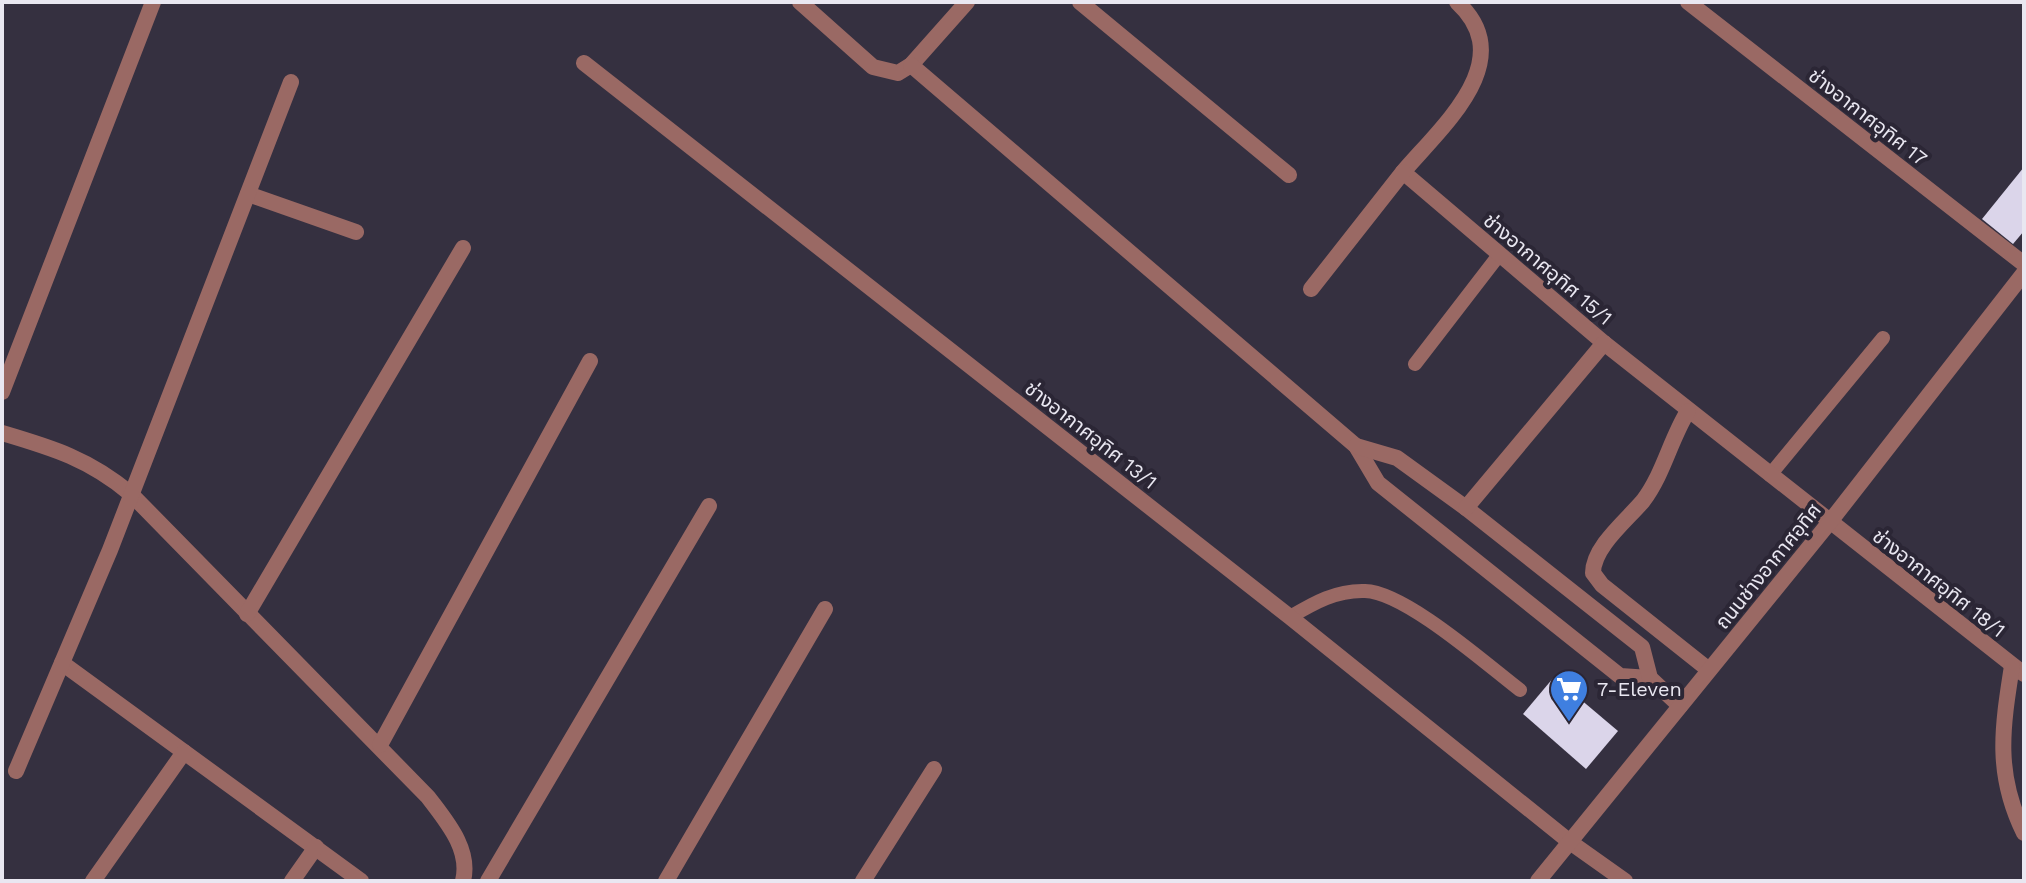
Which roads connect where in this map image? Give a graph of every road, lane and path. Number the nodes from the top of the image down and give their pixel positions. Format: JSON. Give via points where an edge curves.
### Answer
{"nodes":[{"id":1,"x":153,"y":2,"type":"edge"},
{"id":2,"x":800,"y":2,"type":"edge"},
{"id":3,"x":967,"y":2,"type":"edge"},
{"id":4,"x":1080,"y":2,"type":"edge"},
{"id":5,"x":1457,"y":2,"type":"edge"},
{"id":6,"x":1688,"y":2,"type":"edge"},
{"id":7,"x":584,"y":63,"type":"dead end"},
{"id":8,"x":911,"y":65,"type":"junction"},
{"id":9,"x":291,"y":82,"type":"dead end"},
{"id":10,"x":1403,"y":172,"type":"junction"},
{"id":11,"x":1289,"y":175,"type":"dead end"},
{"id":12,"x":248,"y":194,"type":"junction"},
{"id":13,"x":356,"y":232,"type":"dead end"},
{"id":14,"x":463,"y":248,"type":"dead end"},
{"id":15,"x":1499,"y":255,"type":"junction"},
{"id":16,"x":2024,"y":264,"type":"edge"},
{"id":17,"x":2024,"y":273,"type":"edge"},
{"id":18,"x":1311,"y":289,"type":"dead end"},
{"id":19,"x":1883,"y":338,"type":"dead end"},
{"id":20,"x":1604,"y":343,"type":"junction"},
{"id":21,"x":590,"y":361,"type":"dead end"},
{"id":22,"x":1415,"y":364,"type":"dead end"},
{"id":23,"x":2,"y":392,"type":"edge"},
{"id":24,"x":1688,"y":411,"type":"junction"},
{"id":25,"x":2,"y":433,"type":"edge"},
{"id":26,"x":1356,"y":446,"type":"junction"},
{"id":27,"x":1770,"y":475,"type":"junction"},
{"id":28,"x":131,"y":494,"type":"junction"},
{"id":29,"x":709,"y":506,"type":"dead end"},
{"id":30,"x":1466,"y":508,"type":"junction"},
{"id":31,"x":1829,"y":523,"type":"junction"},
{"id":32,"x":825,"y":609,"type":"dead end"},
{"id":33,"x":247,"y":614,"type":"junction"},
{"id":34,"x":1290,"y":617,"type":"junction"},
{"id":35,"x":62,"y":663,"type":"junction"},
{"id":36,"x":1709,"y":670,"type":"junction"},
{"id":37,"x":2018,"y":670,"type":"edge"},
{"id":38,"x":1650,"y":678,"type":"junction"},
{"id":39,"x":1520,"y":690,"type":"dead end"},
{"id":40,"x":1680,"y":706,"type":"junction"},
{"id":41,"x":380,"y":745,"type":"junction"},
{"id":42,"x":184,"y":752,"type":"junction"},
{"id":43,"x":934,"y":769,"type":"dead end"},
{"id":44,"x":16,"y":771,"type":"dead end"},
{"id":45,"x":2024,"y":833,"type":"edge"},
{"id":46,"x":1570,"y":842,"type":"junction"},
{"id":47,"x":316,"y":847,"type":"junction"},
{"id":48,"x":93,"y":881,"type":"edge"},
{"id":49,"x":292,"y":881,"type":"edge"},
{"id":50,"x":361,"y":881,"type":"edge"},
{"id":51,"x":463,"y":881,"type":"edge"},
{"id":52,"x":488,"y":881,"type":"edge"},
{"id":53,"x":666,"y":881,"type":"edge"},
{"id":54,"x":863,"y":881,"type":"edge"},
{"id":55,"x":1538,"y":881,"type":"edge"},
{"id":56,"x":1625,"y":881,"type":"edge"}],
"edges":[{"from":1,"to":23,"type":"street"},
{"from":2,"to":8,"type":"street","via":[[873,67],[898,73]]},
{"from":3,"to":8,"type":"street"},
{"from":4,"to":11,"type":"street"},
{"from":5,"to":10,"type":"street","via":[[1482,37],[1478,74]]},
{"from":6,"to":16,"type":"street","name":"ช่างอากาศอุทิศ 17"},
{"from":7,"to":34,"type":"street","name":"ช่างอากาศอุทิศ 13/1"},
{"from":8,"to":26,"type":"street"},
{"from":9,"to":12,"type":"street"},
{"from":10,"to":15,"type":"street","name":"ช่างอากาศอุทิศ 15/1"},
{"from":10,"to":18,"type":"street"},
{"from":12,"to":13,"type":"street"},
{"from":12,"to":28,"type":"street"},
{"from":14,"to":33,"type":"street"},
{"from":15,"to":20,"type":"street","name":"ช่างอากาศอุทิศ 15/1"},
{"from":15,"to":22,"type":"lane"},
{"from":17,"to":31,"type":"street","name":"ถนนช่างอากาศอุทิศ"},
{"from":19,"to":27,"type":"lane"},
{"from":20,"to":24,"type":"street","name":"ช่างอากาศอุทิศ 15/1"},
{"from":20,"to":30,"type":"street"},
{"from":21,"to":41,"type":"street"},
{"from":24,"to":27,"type":"street","name":"ช่างอากาศอุทิศ 15/1"},
{"from":24,"to":36,"type":"street","via":[[1665,467],[1595,558],[1593,573]]},
{"from":25,"to":28,"type":"street","via":[[62,451],[102,470]]},
{"from":26,"to":30,"type":"street","via":[[1397,458]]},
{"from":26,"to":38,"type":"street","via":[[1378,483],[1620,676]]},
{"from":27,"to":31,"type":"street","name":"ช่างอากาศอุทิศ 15/1"},
{"from":28,"to":33,"type":"street"},
{"from":28,"to":35,"type":"street"},
{"from":29,"to":52,"type":"street"},
{"from":30,"to":38,"type":"street","via":[[1642,647]]},
{"from":31,"to":36,"type":"street","name":"ถนนช่างอากาศอุทิศ"},
{"from":31,"to":37,"type":"street","name":"ช่างอากาศอุทิศ 18/1"},
{"from":32,"to":53,"type":"street"},
{"from":33,"to":41,"type":"street"},
{"from":34,"to":39,"type":"lane","via":[[1329,595],[1379,594],[1403,602]]},
{"from":34,"to":46,"type":"street","name":"ช่างอากาศอุทิศ 13/1"},
{"from":35,"to":42,"type":"street"},
{"from":35,"to":44,"type":"street"},
{"from":36,"to":40,"type":"street","name":"ถนนช่างอากาศอุทิศ"},
{"from":37,"to":45,"type":"street","via":[[2002,737],[2008,800]]},
{"from":38,"to":40,"type":"street"},
{"from":40,"to":46,"type":"street","name":"ถนนช่างอากาศอุทิศ"},
{"from":41,"to":51,"type":"street","via":[[452,829],[462,852]]},
{"from":42,"to":47,"type":"street"},
{"from":42,"to":48,"type":"street"},
{"from":43,"to":54,"type":"street"},
{"from":46,"to":55,"type":"street","name":"ถนนช่างอากาศอุทิศ"},
{"from":46,"to":56,"type":"street","name":"ช่างอากาศอุทิศ 13/1"},
{"from":47,"to":49,"type":"street"},
{"from":47,"to":50,"type":"street"}]}
